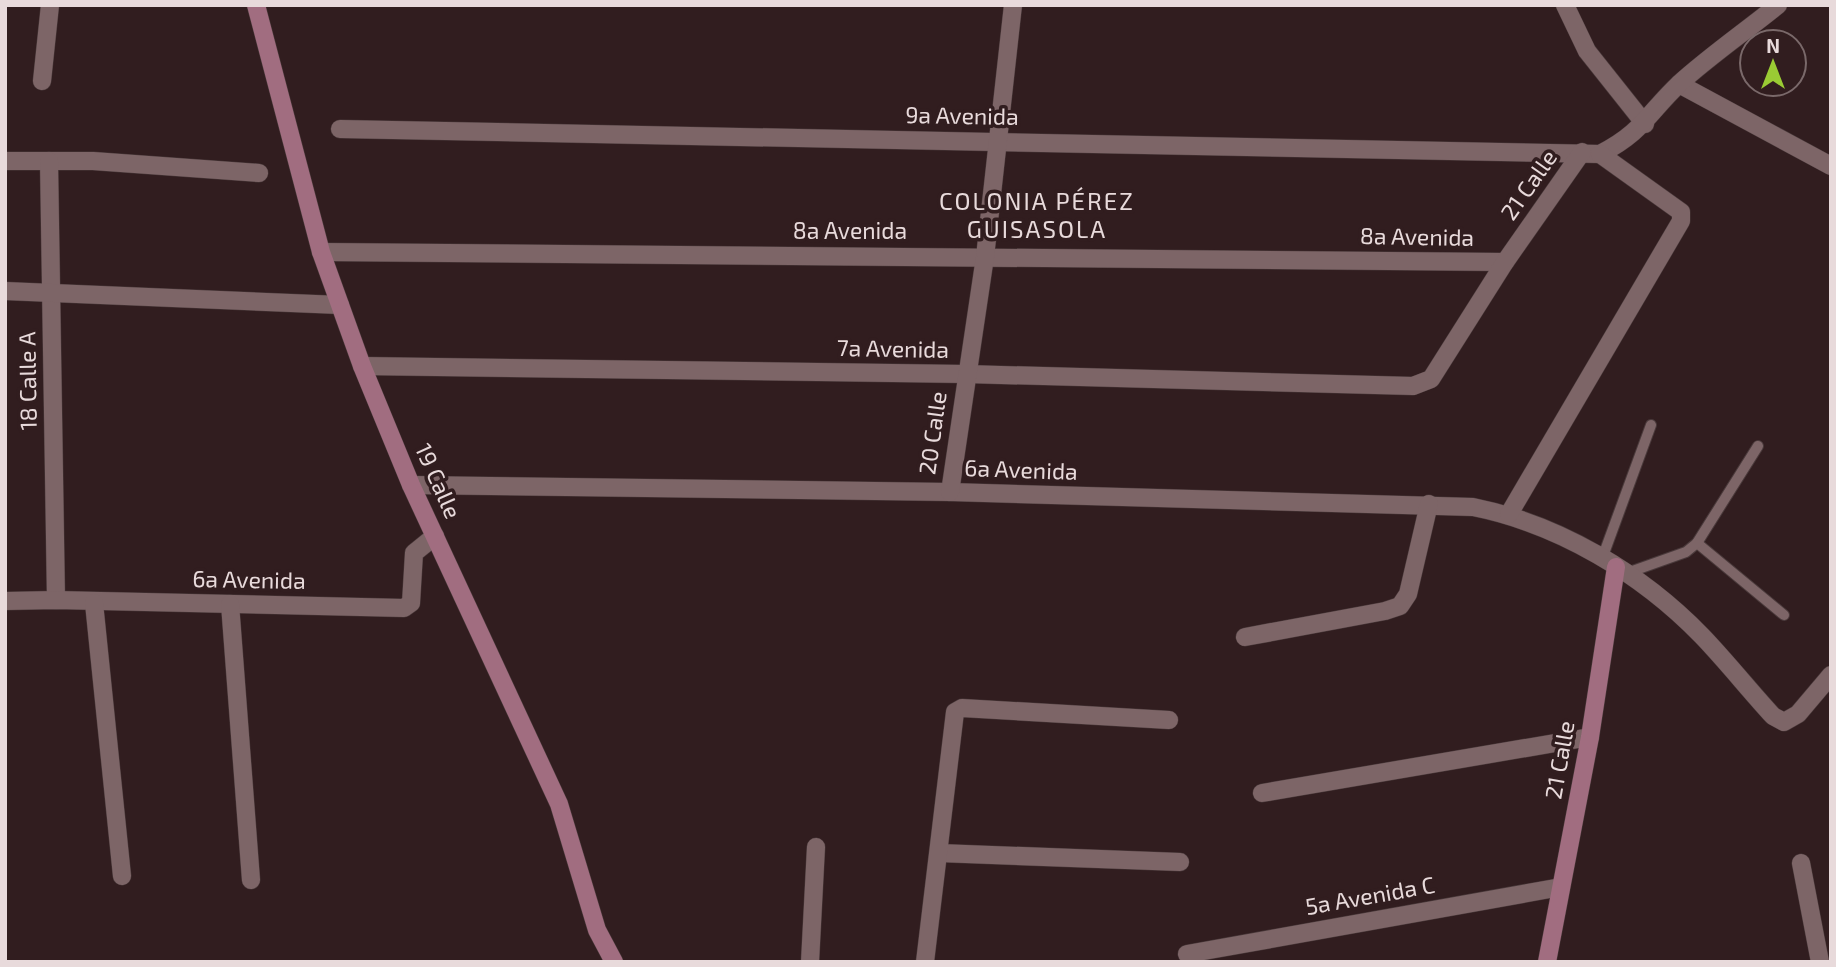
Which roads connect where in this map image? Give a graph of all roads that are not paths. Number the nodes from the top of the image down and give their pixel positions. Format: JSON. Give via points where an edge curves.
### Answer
{"nodes":[{"id":1,"x":50,"y":5,"type":"edge"},
{"id":2,"x":256,"y":5,"type":"edge"},
{"id":3,"x":1013,"y":5,"type":"edge"},
{"id":4,"x":1565,"y":5,"type":"edge"},
{"id":5,"x":1778,"y":5,"type":"edge"},
{"id":6,"x":42,"y":81,"type":"dead end"},
{"id":7,"x":1679,"y":84,"type":"junction"},
{"id":8,"x":1645,"y":124,"type":"junction"},
{"id":9,"x":340,"y":129,"type":"dead end"},
{"id":10,"x":999,"y":141,"type":"junction"},
{"id":11,"x":1591,"y":153,"type":"junction"},
{"id":12,"x":5,"y":161,"type":"edge"},
{"id":13,"x":49,"y":161,"type":"junction"},
{"id":14,"x":1831,"y":166,"type":"edge"},
{"id":15,"x":259,"y":173,"type":"dead end"},
{"id":16,"x":321,"y":252,"type":"junction"},
{"id":17,"x":985,"y":257,"type":"junction"},
{"id":18,"x":1505,"y":262,"type":"junction"},
{"id":19,"x":5,"y":291,"type":"edge"},
{"id":20,"x":51,"y":295,"type":"junction"},
{"id":21,"x":340,"y":304,"type":"junction"},
{"id":22,"x":362,"y":366,"type":"junction"},
{"id":23,"x":966,"y":374,"type":"junction"},
{"id":24,"x":1423,"y":384,"type":"joint"},
{"id":25,"x":1651,"y":425,"type":"dead end"},
{"id":26,"x":1758,"y":446,"type":"dead end"},
{"id":27,"x":411,"y":485,"type":"junction"},
{"id":28,"x":950,"y":492,"type":"junction"},
{"id":29,"x":1429,"y":504,"type":"junction"},
{"id":30,"x":1510,"y":514,"type":"junction"},
{"id":31,"x":435,"y":536,"type":"junction"},
{"id":32,"x":1697,"y":543,"type":"junction"},
{"id":33,"x":1616,"y":565,"type":"junction"},
{"id":34,"x":56,"y":600,"type":"junction"},
{"id":35,"x":5,"y":601,"type":"edge"},
{"id":36,"x":94,"y":603,"type":"junction"},
{"id":37,"x":230,"y":604,"type":"junction"},
{"id":38,"x":1784,"y":615,"type":"dead end"},
{"id":39,"x":1245,"y":637,"type":"dead end"},
{"id":40,"x":1831,"y":675,"type":"edge"},
{"id":41,"x":1169,"y":720,"type":"dead end"},
{"id":42,"x":1590,"y":737,"type":"junction"},
{"id":43,"x":1262,"y":793,"type":"dead end"},
{"id":44,"x":816,"y":847,"type":"dead end"},
{"id":45,"x":939,"y":853,"type":"junction"},
{"id":46,"x":1180,"y":862,"type":"dead end"},
{"id":47,"x":1801,"y":863,"type":"dead end"},
{"id":48,"x":122,"y":876,"type":"dead end"},
{"id":49,"x":251,"y":880,"type":"dead end"},
{"id":50,"x":1562,"y":887,"type":"junction"},
{"id":51,"x":1187,"y":954,"type":"dead end"},
{"id":52,"x":614,"y":962,"type":"edge"},
{"id":53,"x":810,"y":962,"type":"edge"},
{"id":54,"x":925,"y":962,"type":"edge"},
{"id":55,"x":1547,"y":962,"type":"edge"},
{"id":56,"x":1820,"y":962,"type":"edge"}],
"edges":[{"from":1,"to":6,"type":"street"},
{"from":2,"to":16,"type":"street","name":"19 Calle"},
{"from":3,"to":10,"type":"street","name":"20 Calle"},
{"from":4,"to":8,"type":"street","via":[[1587,51]]},
{"from":5,"to":7,"type":"street","name":"21 Calle"},
{"from":7,"to":8,"type":"street","name":"21 Calle"},
{"from":7,"to":14,"type":"street"},
{"from":8,"to":11,"type":"street","name":"21 Calle","via":[[1624,142]]},
{"from":9,"to":10,"type":"street","name":"9a Avenida"},
{"from":10,"to":11,"type":"street","name":"9a Avenida"},
{"from":10,"to":17,"type":"street","name":"20 Calle"},
{"from":11,"to":18,"type":"street","name":"21 Calle"},
{"from":11,"to":30,"type":"street","via":[[1682,216]]},
{"from":12,"to":13,"type":"street"},
{"from":13,"to":15,"type":"street"},
{"from":13,"to":20,"type":"street","name":"18 Calle A"},
{"from":16,"to":17,"type":"street","name":"8a Avenida"},
{"from":16,"to":21,"type":"street","name":"19 Calle"},
{"from":17,"to":18,"type":"street","name":"8a Avenida"},
{"from":17,"to":23,"type":"street","name":"20 Calle"},
{"from":18,"to":24,"type":"street","name":"21 Calle","via":[[1431,379]]},
{"from":19,"to":20,"type":"street"},
{"from":20,"to":21,"type":"street"},
{"from":20,"to":34,"type":"street","name":"18 Calle A"},
{"from":21,"to":22,"type":"street","name":"19 Calle"},
{"from":22,"to":23,"type":"street","name":"7a Avenida"},
{"from":22,"to":27,"type":"street","name":"19 Calle"},
{"from":23,"to":24,"type":"street","name":"7a Avenida"},
{"from":23,"to":28,"type":"street","name":"20 Calle"},
{"from":25,"to":33,"type":"lane"},
{"from":26,"to":32,"type":"lane"},
{"from":27,"to":28,"type":"street","name":"6a Avenida"},
{"from":27,"to":31,"type":"street","name":"19 Calle"},
{"from":28,"to":29,"type":"street","name":"6a Avenida"},
{"from":29,"to":30,"type":"street","name":"6a Avenida"},
{"from":29,"to":39,"type":"street","via":[[1408,594],[1400,606]]},
{"from":30,"to":33,"type":"street","name":"6a Avenida"},
{"from":31,"to":37,"type":"street","name":"6a Avenida","via":[[414,553],[411,603],[404,608]]},
{"from":31,"to":52,"type":"street","name":"19 Calle","via":[[559,804],[597,930]]},
{"from":32,"to":33,"type":"lane","via":[[1686,552]]},
{"from":32,"to":38,"type":"lane"},
{"from":33,"to":40,"type":"street","name":"6a Avenida","via":[[1701,635],[1773,716],[1784,722],[1798,714]]},
{"from":33,"to":42,"type":"street","name":"21 Calle"},
{"from":34,"to":35,"type":"street","name":"6a Avenida"},
{"from":34,"to":36,"type":"street","name":"6a Avenida"},
{"from":36,"to":37,"type":"street","name":"6a Avenida"},
{"from":36,"to":48,"type":"street"},
{"from":37,"to":49,"type":"street"},
{"from":41,"to":45,"type":"street","via":[[962,708],[955,712]]},
{"from":42,"to":43,"type":"street"},
{"from":42,"to":50,"type":"street","name":"21 Calle"},
{"from":44,"to":53,"type":"street"},
{"from":45,"to":46,"type":"street"},
{"from":45,"to":54,"type":"street"},
{"from":47,"to":56,"type":"street"},
{"from":50,"to":51,"type":"street","name":"5a Avenida C"},
{"from":50,"to":55,"type":"street","name":"21 Calle"}]}
